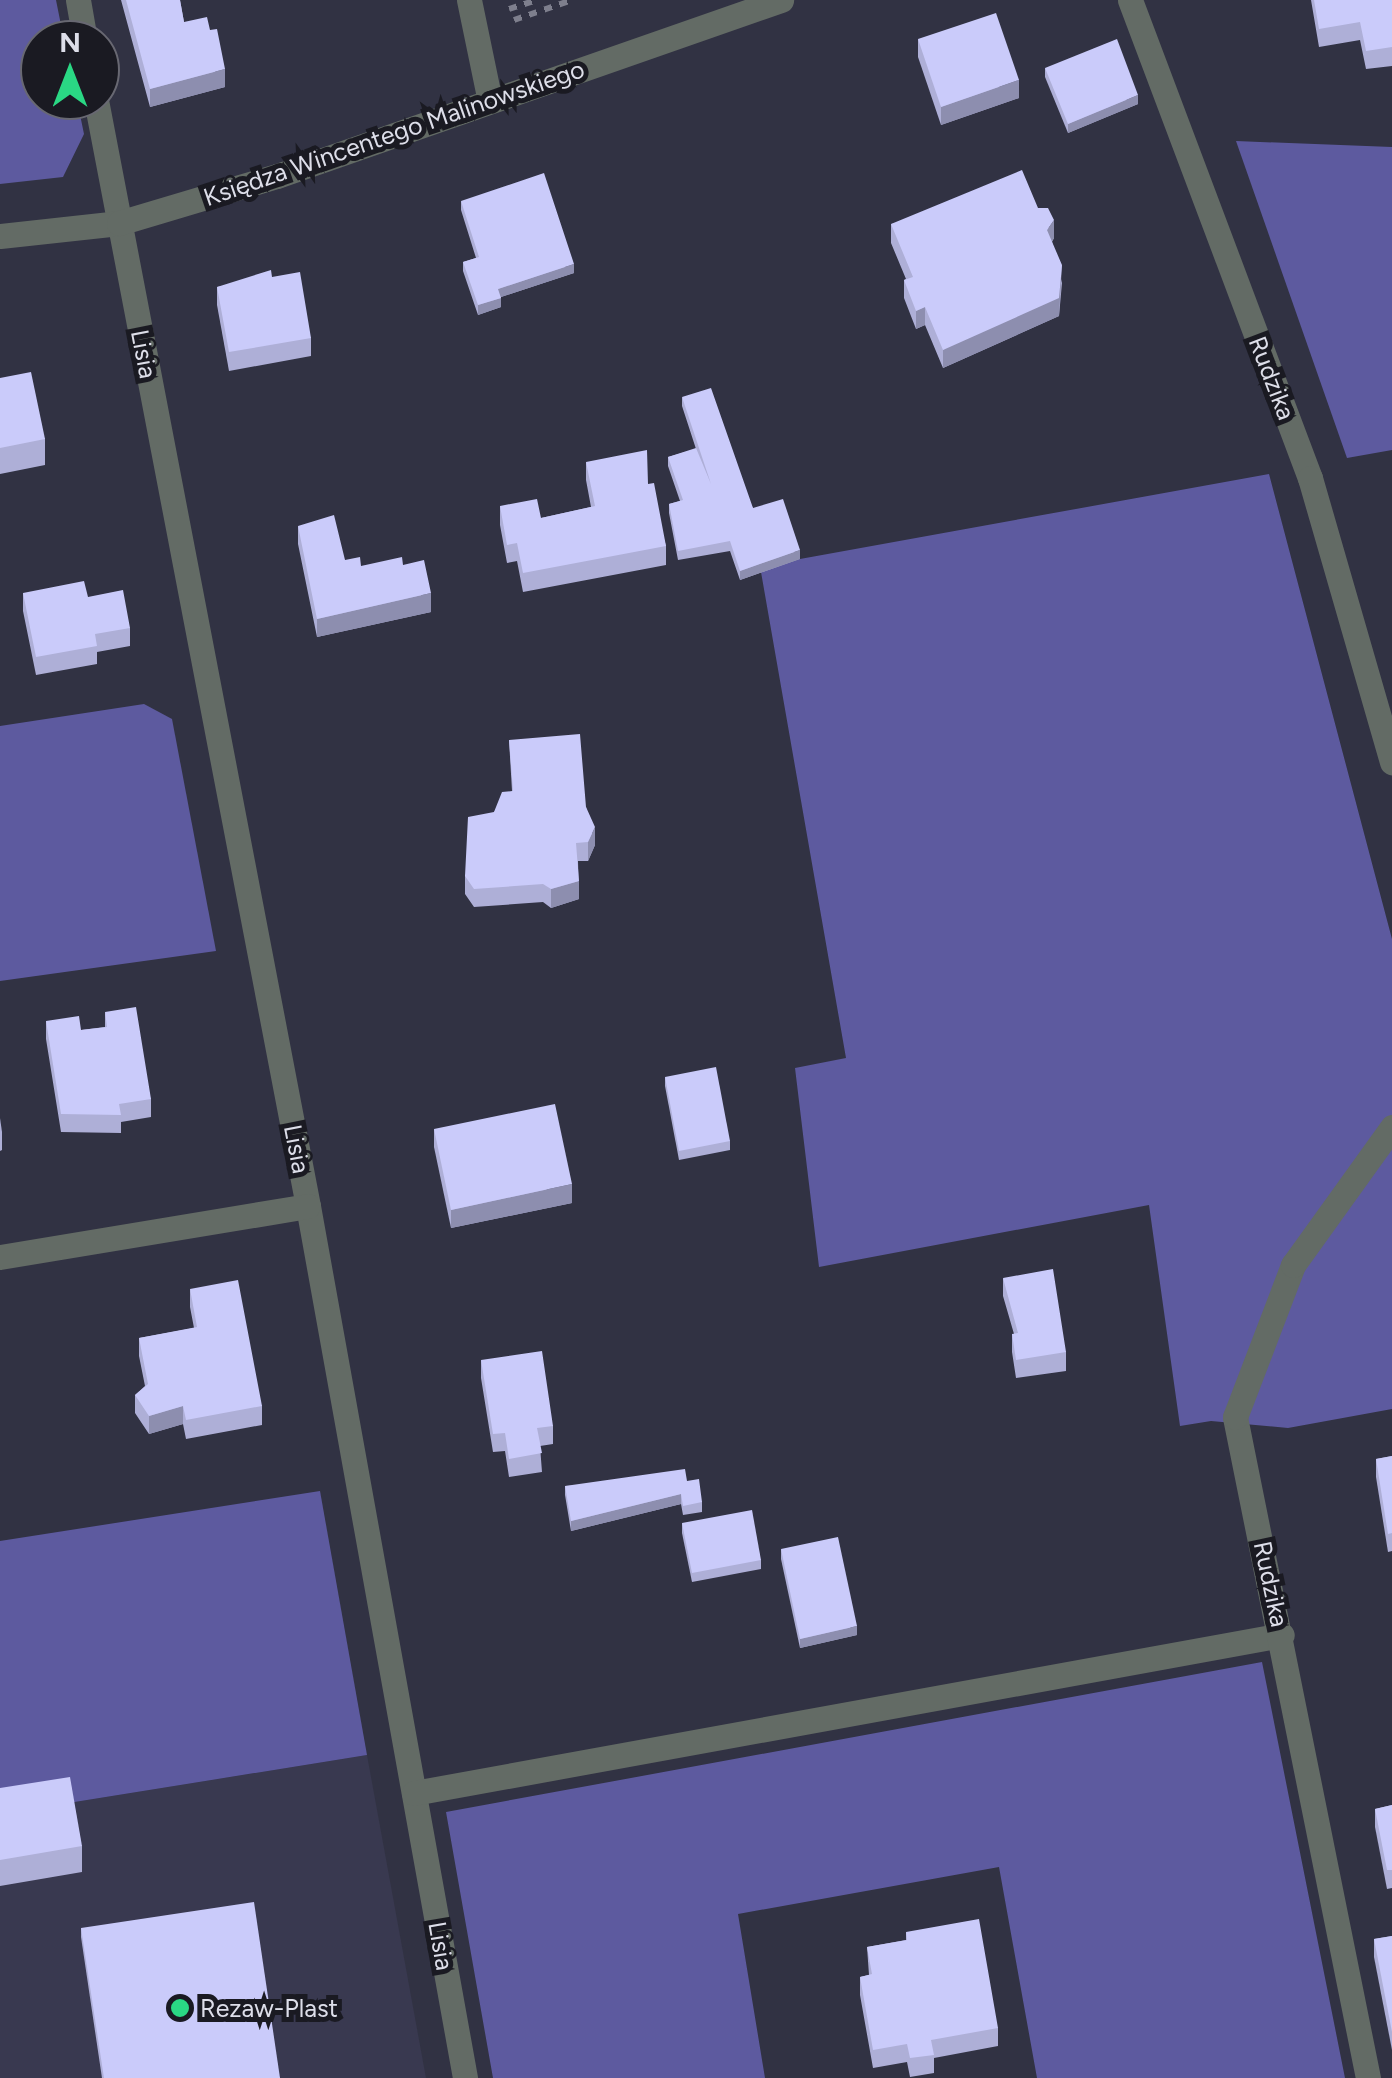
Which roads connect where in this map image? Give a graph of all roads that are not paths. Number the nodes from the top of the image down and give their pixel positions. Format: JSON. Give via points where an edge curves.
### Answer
{"nodes":[{"id":1,"x":469,"y":0,"type":"edge"},
{"id":2,"x":781,"y":0,"type":"edge"},
{"id":3,"x":1130,"y":0,"type":"edge"},
{"id":4,"x":490,"y":101,"type":"junction"},
{"id":5,"x":100,"y":120,"type":"edge"},
{"id":6,"x":118,"y":222,"type":"junction"},
{"id":7,"x":0,"y":236,"type":"edge"},
{"id":8,"x":1392,"y":762,"type":"edge"},
{"id":9,"x":1392,"y":1126,"type":"edge"},
{"id":10,"x":308,"y":1206,"type":"junction"},
{"id":11,"x":0,"y":1257,"type":"edge"},
{"id":12,"x":1282,"y":1635,"type":"junction"},
{"id":13,"x":414,"y":1793,"type":"junction"},
{"id":14,"x":465,"y":2078,"type":"edge"},
{"id":15,"x":1368,"y":2078,"type":"edge"}],
"edges":[{"from":1,"to":4,"type":"street"},
{"from":2,"to":4,"type":"street","name":"Księdza Wincentego Malinowskiego"},
{"from":3,"to":8,"type":"street","name":"Rudzika","via":[[1310,478]]},
{"from":4,"to":6,"type":"street","name":"Księdza Wincentego Malinowskiego","via":[[276,176]]},
{"from":5,"to":6,"type":"street","name":"Lisia"},
{"from":6,"to":7,"type":"street","name":"Księdza Wincentego Malinowskiego"},
{"from":6,"to":10,"type":"street","name":"Lisia"},
{"from":9,"to":12,"type":"street","name":"Rudzika","via":[[1294,1265],[1235,1417]]},
{"from":10,"to":11,"type":"street"},
{"from":10,"to":13,"type":"street","name":"Lisia"},
{"from":12,"to":13,"type":"street"},
{"from":12,"to":15,"type":"street","name":"Rudzika"},
{"from":13,"to":14,"type":"street","name":"Lisia"}]}
